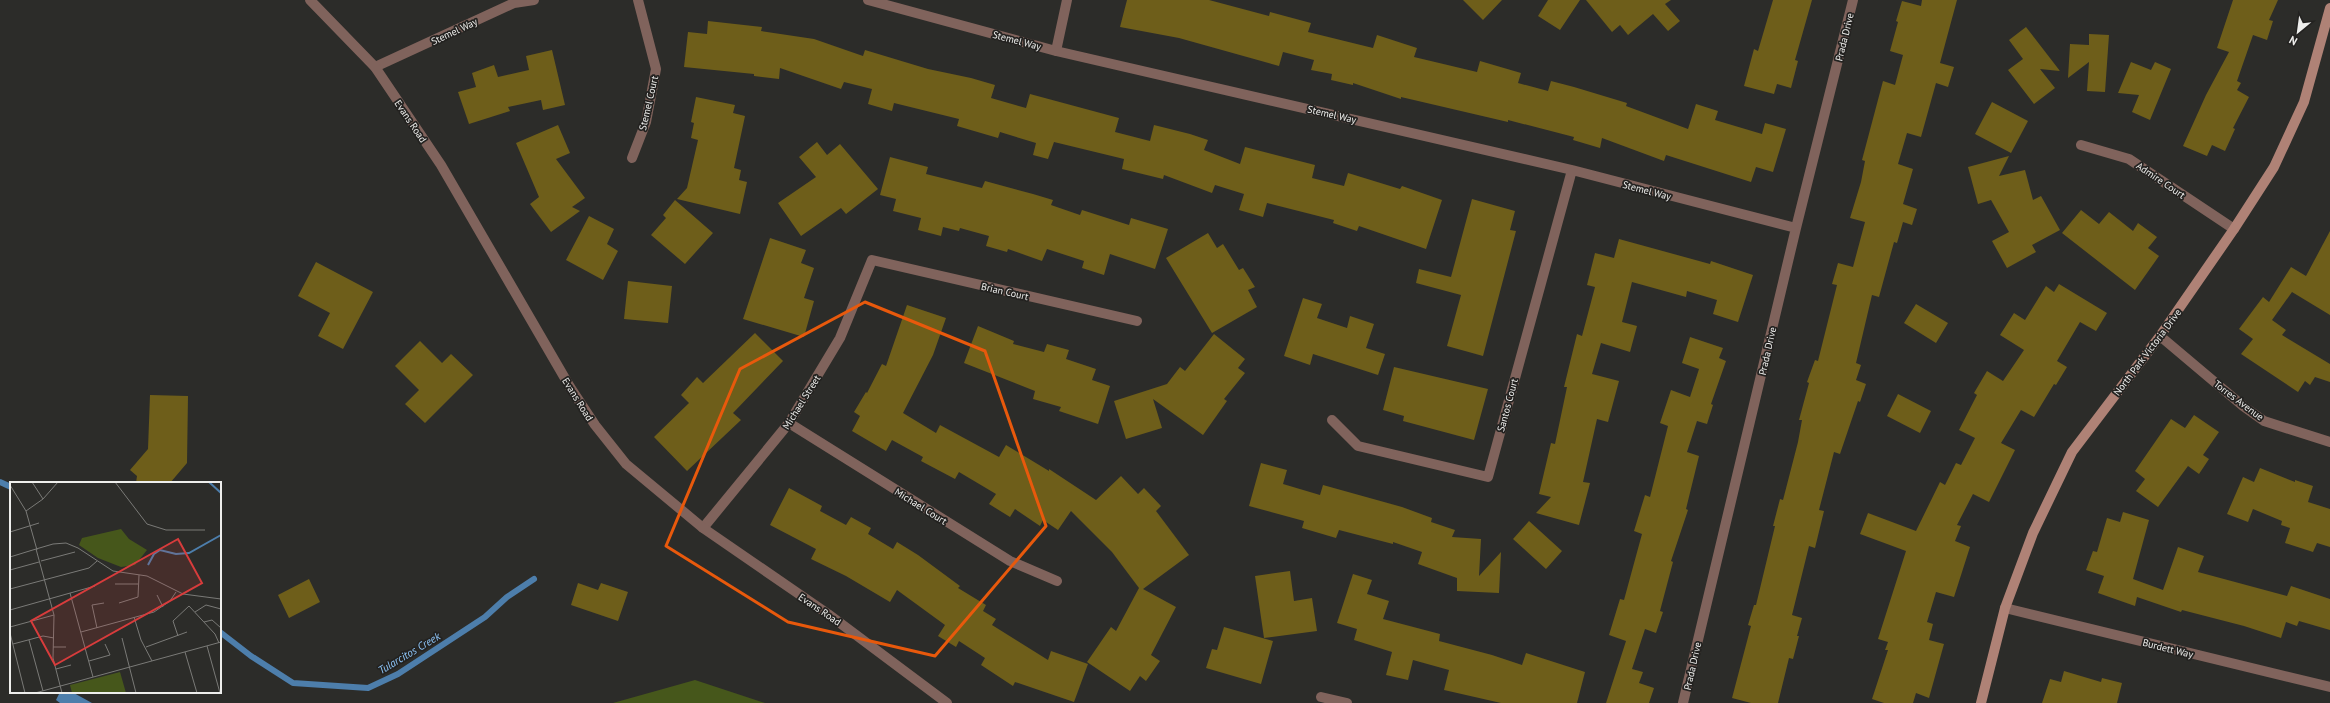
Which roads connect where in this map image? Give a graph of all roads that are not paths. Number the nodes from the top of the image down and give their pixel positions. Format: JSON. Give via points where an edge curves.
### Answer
{"nodes":[{"id":1,"x":310,"y":0,"type":"edge"},
{"id":2,"x":534,"y":0,"type":"edge"},
{"id":3,"x":638,"y":0,"type":"edge"},
{"id":4,"x":868,"y":0,"type":"edge"},
{"id":5,"x":1067,"y":0,"type":"edge"},
{"id":6,"x":1853,"y":0,"type":"edge"},
{"id":7,"x":2330,"y":8,"type":"edge"},
{"id":8,"x":1056,"y":51,"type":"junction"},
{"id":9,"x":375,"y":67,"type":"junction"},
{"id":10,"x":2080,"y":145,"type":"dead end"},
{"id":11,"x":632,"y":158,"type":"dead end"},
{"id":12,"x":1572,"y":170,"type":"junction"},
{"id":13,"x":1796,"y":228,"type":"junction"},
{"id":14,"x":2234,"y":229,"type":"junction"},
{"id":15,"x":872,"y":260,"type":"joint"},
{"id":16,"x":1137,"y":322,"type":"dead end"},
{"id":17,"x":2160,"y":336,"type":"junction"},
{"id":18,"x":1332,"y":420,"type":"dead end"},
{"id":19,"x":789,"y":424,"type":"junction"},
{"id":20,"x":2330,"y":442,"type":"edge"},
{"id":21,"x":703,"y":528,"type":"junction"},
{"id":22,"x":1057,"y":581,"type":"dead end"},
{"id":23,"x":2005,"y":608,"type":"junction"},
{"id":24,"x":2330,"y":687,"type":"edge"},
{"id":25,"x":1321,"y":697,"type":"dead end"},
{"id":26,"x":947,"y":703,"type":"edge"},
{"id":27,"x":1347,"y":703,"type":"edge"},
{"id":28,"x":1683,"y":703,"type":"edge"},
{"id":29,"x":1981,"y":703,"type":"edge"}],
"edges":[{"from":1,"to":9,"type":"street","name":"Evans Road"},
{"from":2,"to":9,"type":"street","name":"Stemel Way","via":[[514,4]]},
{"from":3,"to":11,"type":"street","name":"Stemel Court","via":[[656,69],[646,122]]},
{"from":4,"to":8,"type":"street","name":"Stemel Way"},
{"from":5,"to":8,"type":"street"},
{"from":6,"to":13,"type":"street","name":"Prada Drive"},
{"from":7,"to":14,"type":"main road","name":"North Park Victoria Drive","via":[[2304,102],[2274,167]]},
{"from":8,"to":12,"type":"street","name":"Stemel Way"},
{"from":9,"to":21,"type":"street","name":"Evans Road","via":[[441,165],[498,267],[595,425],[626,464]]},
{"from":10,"to":14,"type":"street","name":"Admire Court","via":[[2129,159]]},
{"from":12,"to":13,"type":"street","name":"Stemel Way"},
{"from":12,"to":18,"type":"street","name":"Santos Court","via":[[1488,477],[1358,446]]},
{"from":13,"to":28,"type":"street","name":"Prada Drive"},
{"from":14,"to":17,"type":"main road","name":"North Park Victoria Drive"},
{"from":15,"to":16,"type":"street","name":"Brian Court"},
{"from":15,"to":19,"type":"street","name":"Michael Street","via":[[840,338]]},
{"from":17,"to":20,"type":"street","name":"Torres Avenue","via":[[2264,421]]},
{"from":17,"to":23,"type":"main road","name":"North Park Victoria Drive","via":[[2072,452],[2033,533]]},
{"from":19,"to":21,"type":"street","name":"Michael Street"},
{"from":19,"to":22,"type":"street","name":"Michael Court","via":[[1010,561]]},
{"from":21,"to":26,"type":"street","name":"Evans Road","via":[[828,614]]},
{"from":23,"to":24,"type":"street","name":"Burdett Way"},
{"from":23,"to":29,"type":"main road","name":"North Park Victoria Drive"},
{"from":25,"to":27,"type":"street"}]}
